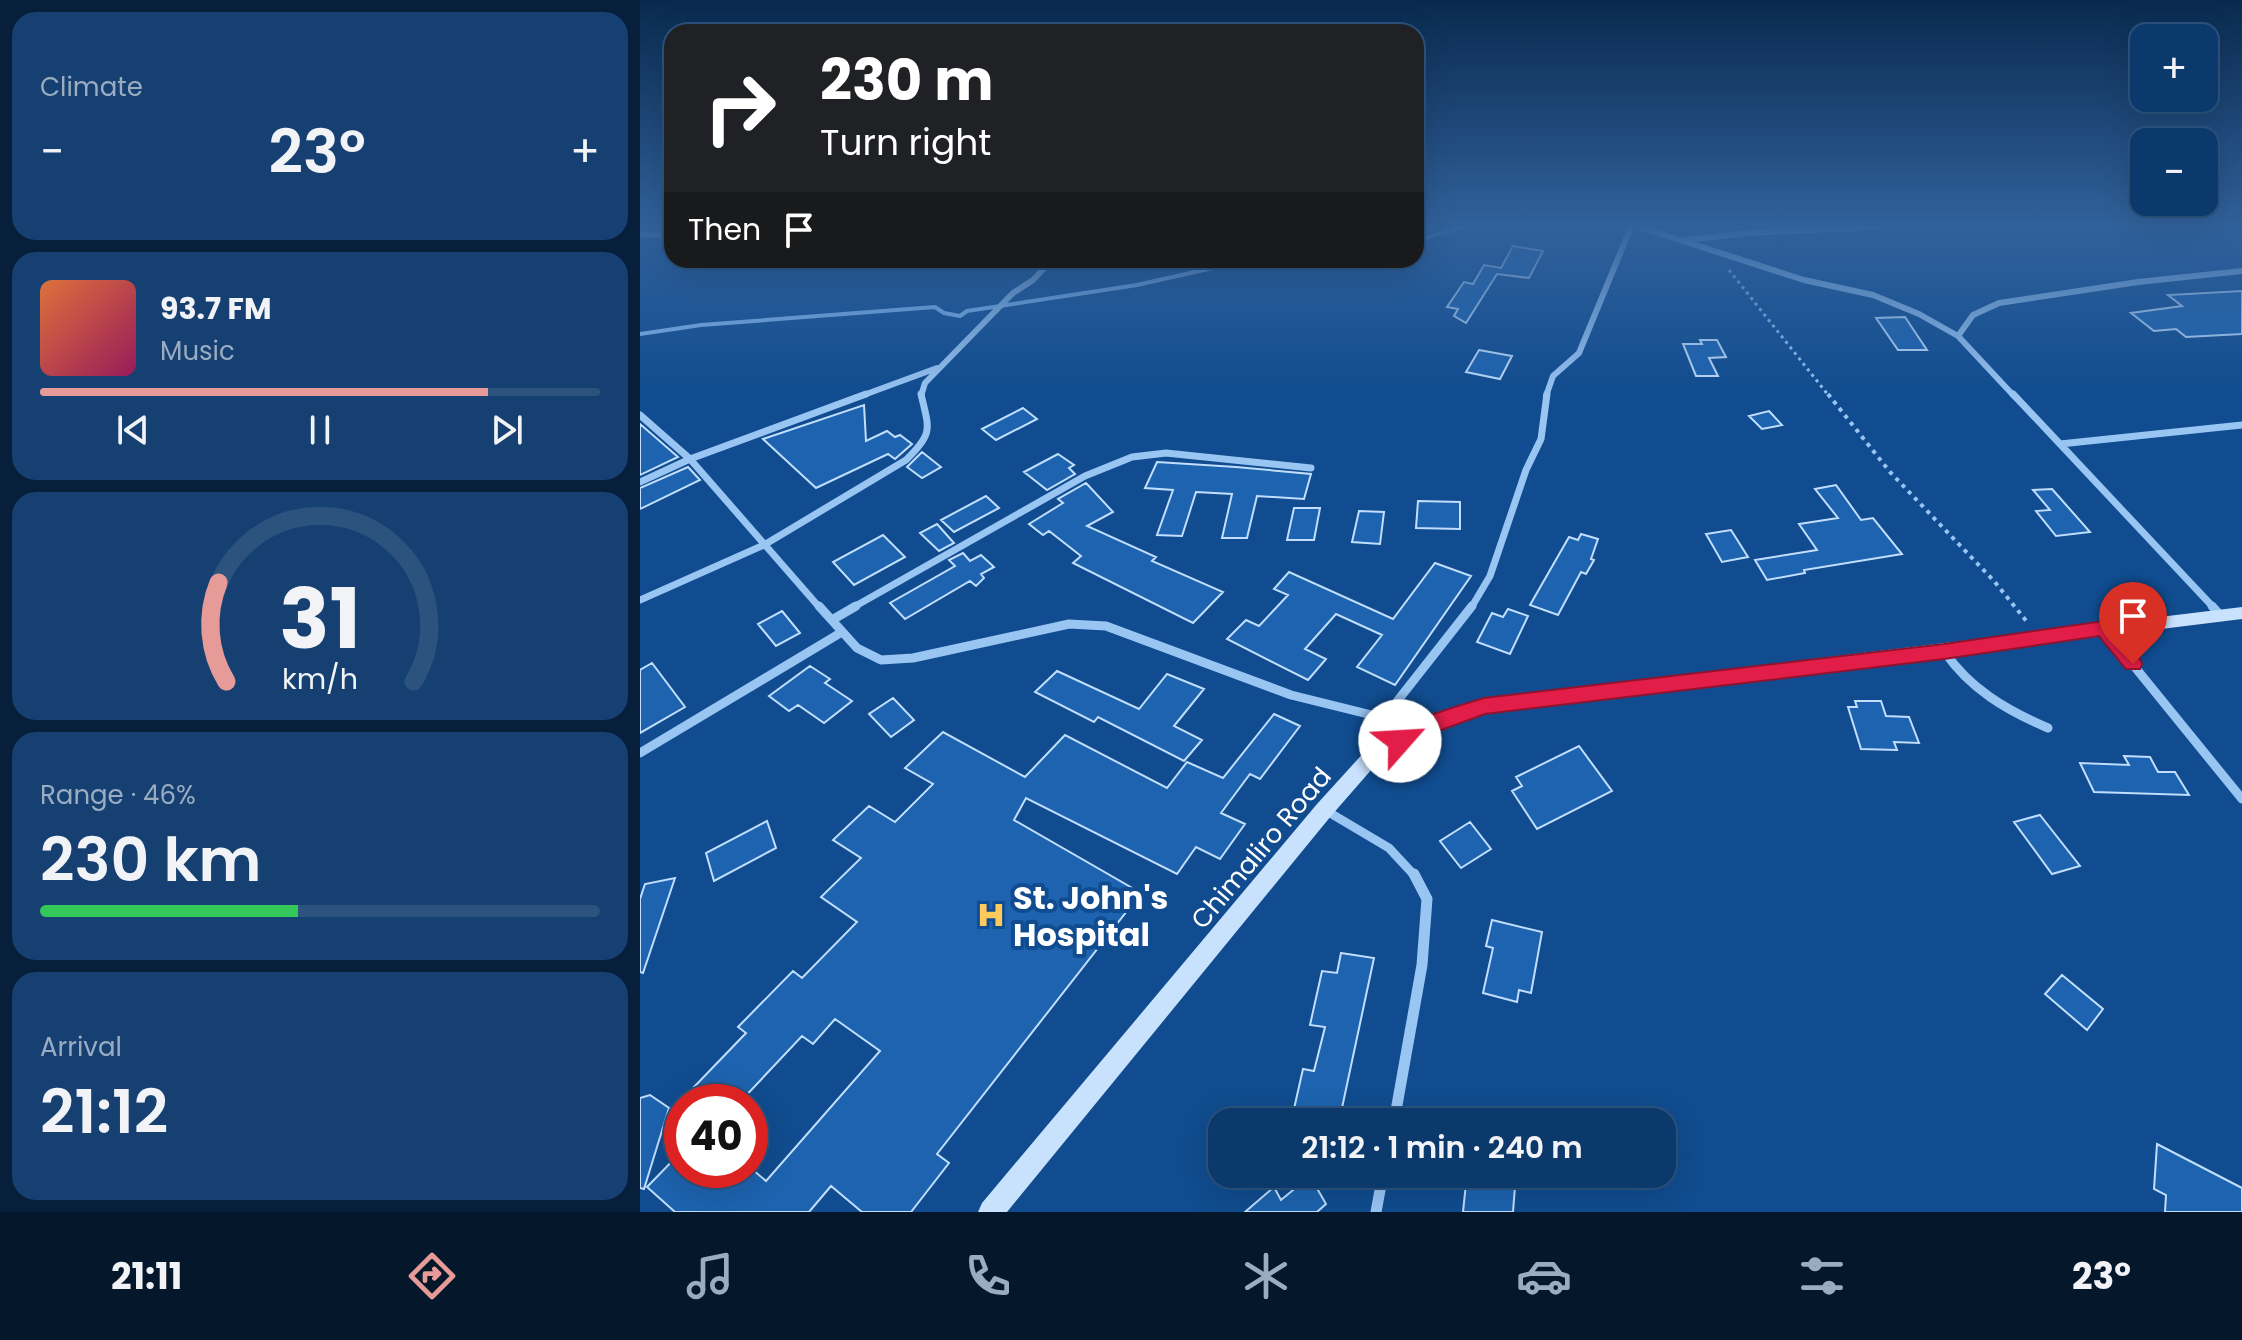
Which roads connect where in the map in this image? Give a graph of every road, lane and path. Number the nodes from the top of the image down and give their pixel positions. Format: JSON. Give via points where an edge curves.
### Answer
{"nodes":[{"id":1,"x":1028,"y":284,"type":"edge"},
{"id":2,"x":1608,"y":284,"type":"edge"},
{"id":3,"x":1740,"y":284,"type":"edge"},
{"id":4,"x":1820,"y":284,"type":"edge"},
{"id":5,"x":2128,"y":284,"type":"edge"},
{"id":6,"x":1958,"y":336,"type":"junction"},
{"id":7,"x":941,"y":367,"type":"junction"},
{"id":8,"x":640,"y":415,"type":"edge"},
{"id":9,"x":2242,"y":425,"type":"edge"},
{"id":10,"x":2060,"y":444,"type":"junction"},
{"id":11,"x":690,"y":459,"type":"junction"},
{"id":12,"x":1311,"y":468,"type":"dead end"},
{"id":13,"x":640,"y":482,"type":"edge"},
{"id":14,"x":764,"y":545,"type":"junction"},
{"id":15,"x":640,"y":600,"type":"edge"},
{"id":16,"x":2242,"y":613,"type":"edge"},
{"id":17,"x":2222,"y":616,"type":"junction"},
{"id":18,"x":832,"y":620,"type":"junction"},
{"id":19,"x":2104,"y":628,"type":"junction"},
{"id":20,"x":842,"y":632,"type":"junction"},
{"id":21,"x":2039,"y":637,"type":"junction"},
{"id":22,"x":1944,"y":651,"type":"junction"},
{"id":23,"x":1384,"y":718,"type":"junction"},
{"id":24,"x":2048,"y":728,"type":"dead end"},
{"id":25,"x":640,"y":753,"type":"edge"},
{"id":26,"x":1373,"y":755,"type":"junction"},
{"id":27,"x":2242,"y":799,"type":"edge"},
{"id":28,"x":1324,"y":810,"type":"junction"},
{"id":29,"x":1396,"y":1108,"type":"edge"},
{"id":30,"x":1380,"y":1188,"type":"edge"},
{"id":31,"x":991,"y":1212,"type":"edge"},
{"id":32,"x":1376,"y":1212,"type":"edge"}],
"edges":[{"from":1,"to":7,"type":"street"},
{"from":2,"to":23,"type":"street","via":[[1579,353],[1553,376],[1541,439],[1490,576],[1464,620]]},
{"from":3,"to":21,"type":"path","via":[[1890,472],[1994,581]]},
{"from":4,"to":6,"type":"street","via":[[1873,295]]},
{"from":5,"to":6,"type":"street","via":[[1999,303],[1973,315]]},
{"from":6,"to":10,"type":"street"},
{"from":7,"to":11,"type":"street"},
{"from":7,"to":14,"type":"street","via":[[922,389],[932,422],[918,449]]},
{"from":8,"to":11,"type":"street"},
{"from":9,"to":10,"type":"street"},
{"from":10,"to":17,"type":"street"},
{"from":11,"to":13,"type":"street"},
{"from":11,"to":14,"type":"street"},
{"from":12,"to":18,"type":"street","via":[[1166,453],[1132,457],[1085,476]]},
{"from":14,"to":15,"type":"street"},
{"from":14,"to":18,"type":"street"},
{"from":16,"to":17,"type":"street","name":"Chimaliro Road"},
{"from":17,"to":19,"type":"street","name":"Chimaliro Road"},
{"from":18,"to":20,"type":"street"},
{"from":19,"to":21,"type":"street","name":"Chimaliro Road"},
{"from":19,"to":27,"type":"street"},
{"from":20,"to":23,"type":"street","via":[[867,654],[890,660],[1056,625],[1106,626],[1291,695]]},
{"from":20,"to":25,"type":"street"},
{"from":21,"to":22,"type":"street","name":"Chimaliro Road"},
{"from":22,"to":24,"type":"street","via":[[1973,688]]},
{"from":22,"to":26,"type":"street","name":"Chimaliro Road","via":[[1484,706],[1426,727]]},
{"from":23,"to":26,"type":"street"},
{"from":26,"to":28,"type":"street","name":"Chimaliro Road"},
{"from":28,"to":29,"type":"street","via":[[1389,848],[1412,871],[1427,899],[1422,965]]},
{"from":28,"to":31,"type":"street","name":"Chimaliro Road"},
{"from":30,"to":32,"type":"street"}]}
